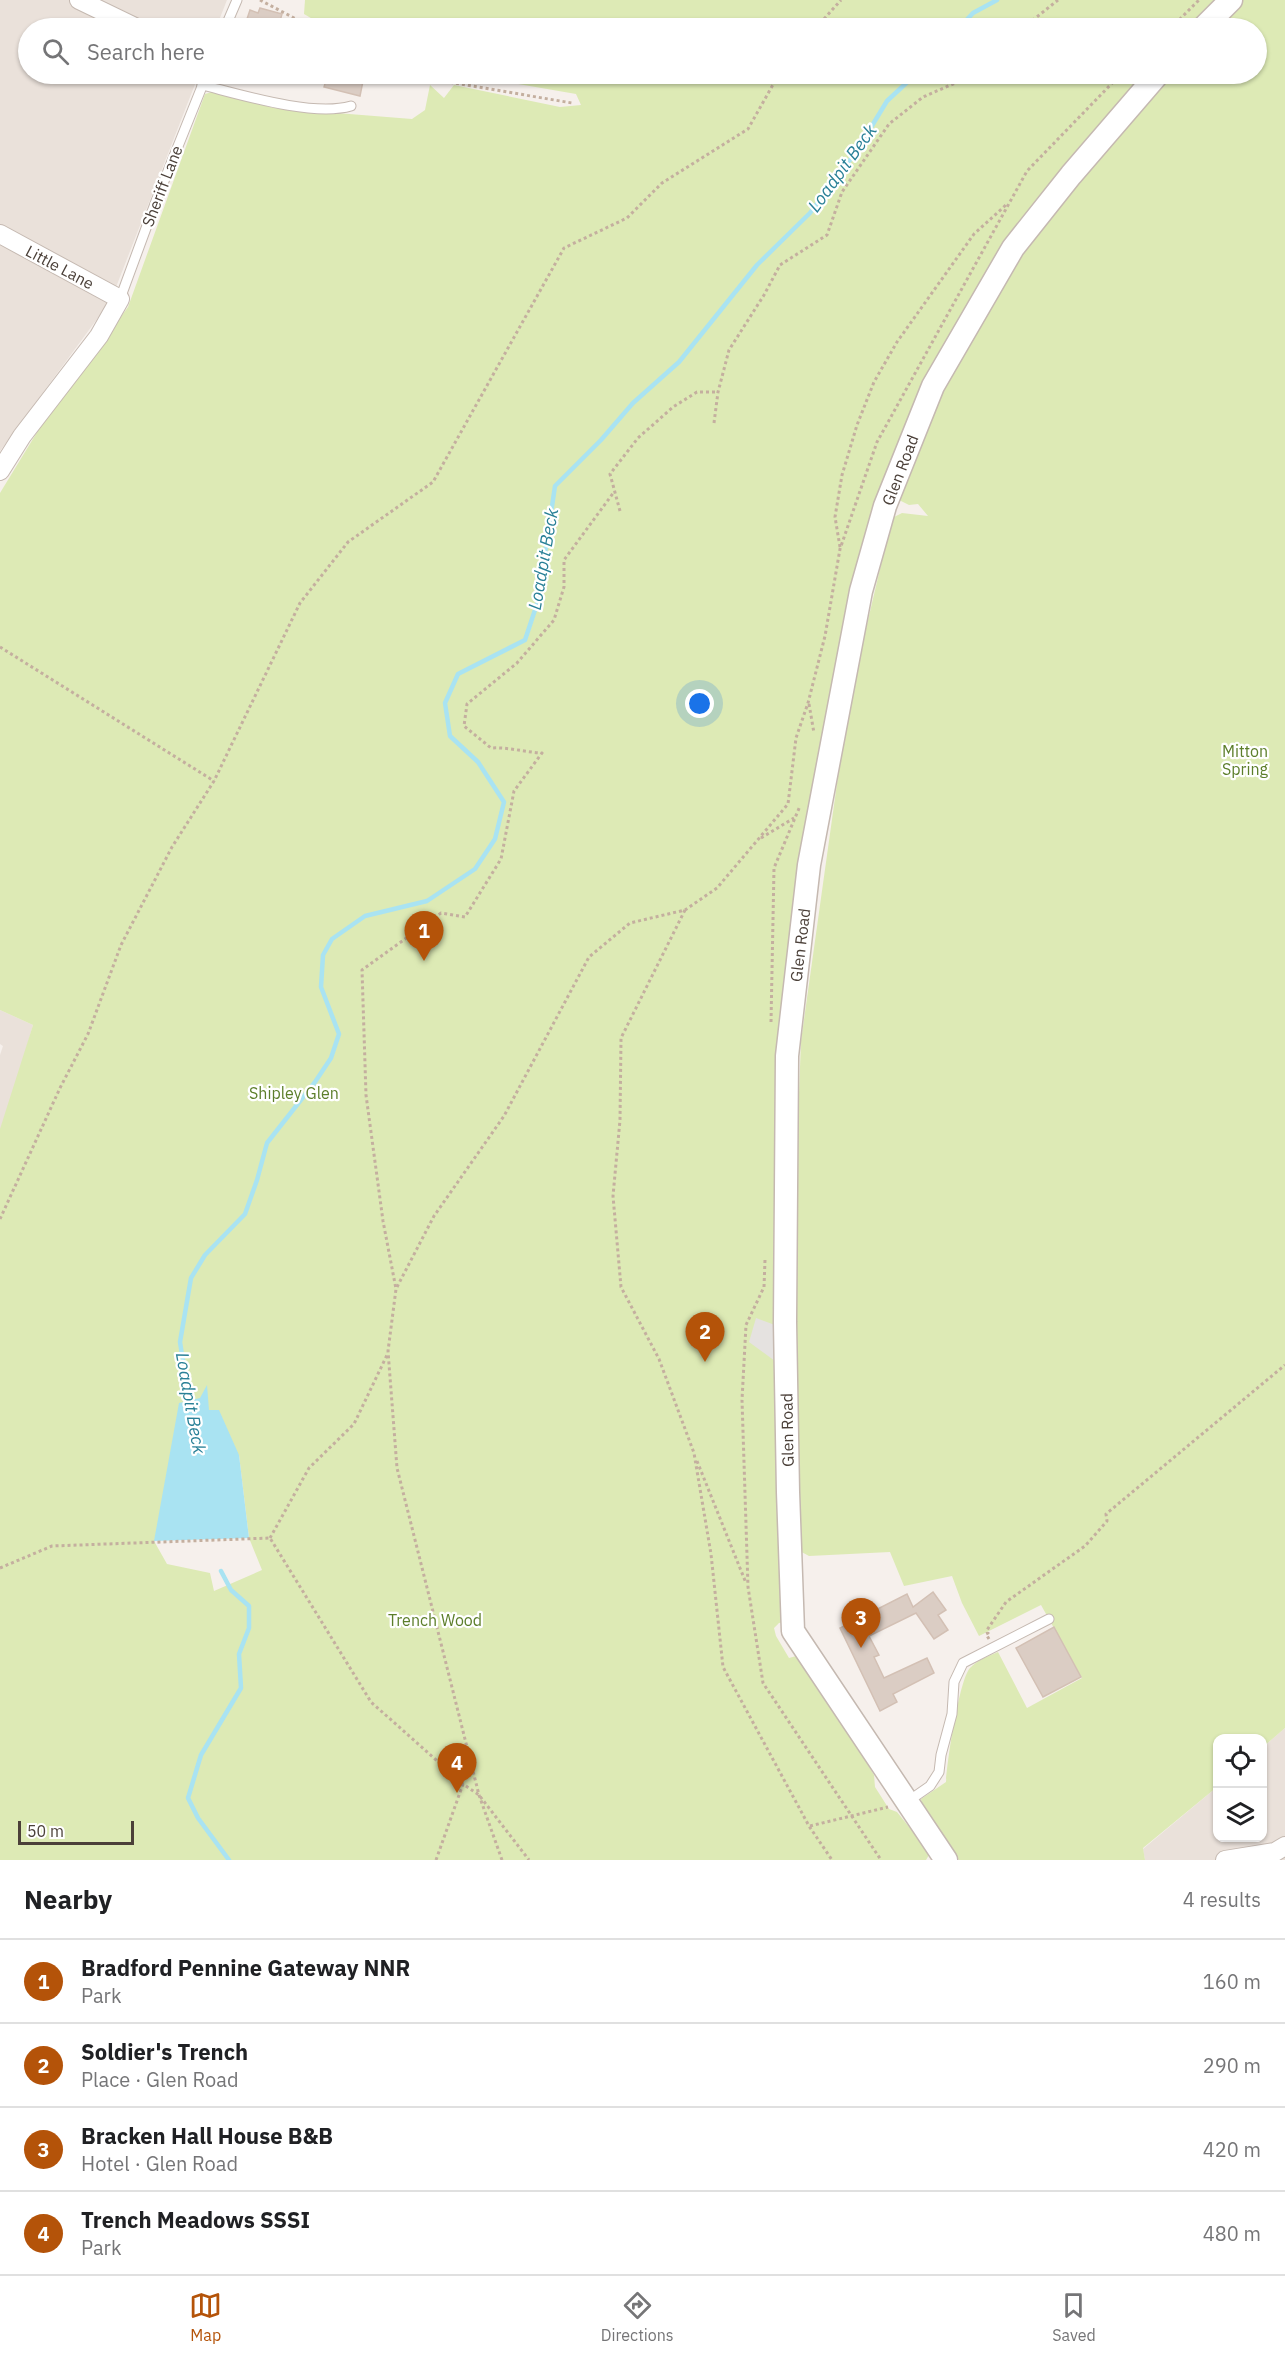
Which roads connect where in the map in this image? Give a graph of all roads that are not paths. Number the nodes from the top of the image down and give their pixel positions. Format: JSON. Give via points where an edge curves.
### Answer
{"nodes":[{"id":1,"x":80,"y":0,"type":"edge"},
{"id":2,"x":237,"y":0,"type":"edge"},
{"id":3,"x":1231,"y":0,"type":"edge"},
{"id":4,"x":117,"y":18,"type":"edge"},
{"id":5,"x":229,"y":18,"type":"edge"},
{"id":6,"x":1213,"y":18,"type":"edge"},
{"id":7,"x":1149,"y":84,"type":"edge"},
{"id":8,"x":202,"y":85,"type":"joint"},
{"id":9,"x":351,"y":106,"type":"dead end"},
{"id":10,"x":0,"y":234,"type":"edge"},
{"id":11,"x":120,"y":299,"type":"junction"},
{"id":12,"x":0,"y":471,"type":"edge"},
{"id":13,"x":1050,"y":1619,"type":"dead end"},
{"id":14,"x":907,"y":1802,"type":"junction"},
{"id":15,"x":1285,"y":1846,"type":"edge"},
{"id":16,"x":946,"y":1860,"type":"edge"},
{"id":17,"x":1225,"y":1860,"type":"edge"}],
"edges":[{"from":1,"to":4,"type":"street"},
{"from":2,"to":5,"type":"lane"},
{"from":3,"to":6,"type":"street"},
{"from":7,"to":14,"type":"street","name":"Glen Road","via":[[1013,248],[933,386],[885,506],[861,591],[809,865],[788,1056],[785,1322],[793,1631]]},
{"from":8,"to":9,"type":"lane","via":[[296,106],[338,110]]},
{"from":8,"to":11,"type":"lane","name":"Sheriff Lane"},
{"from":10,"to":11,"type":"street","name":"Little Lane"},
{"from":11,"to":12,"type":"street","via":[[99,336],[21,436]]},
{"from":13,"to":14,"type":"lane","via":[[963,1663],[954,1682],[952,1713],[939,1772],[930,1786]]},
{"from":14,"to":16,"type":"street","name":"Glen Road"},
{"from":15,"to":17,"type":"street","via":[[1275,1852]]}]}
